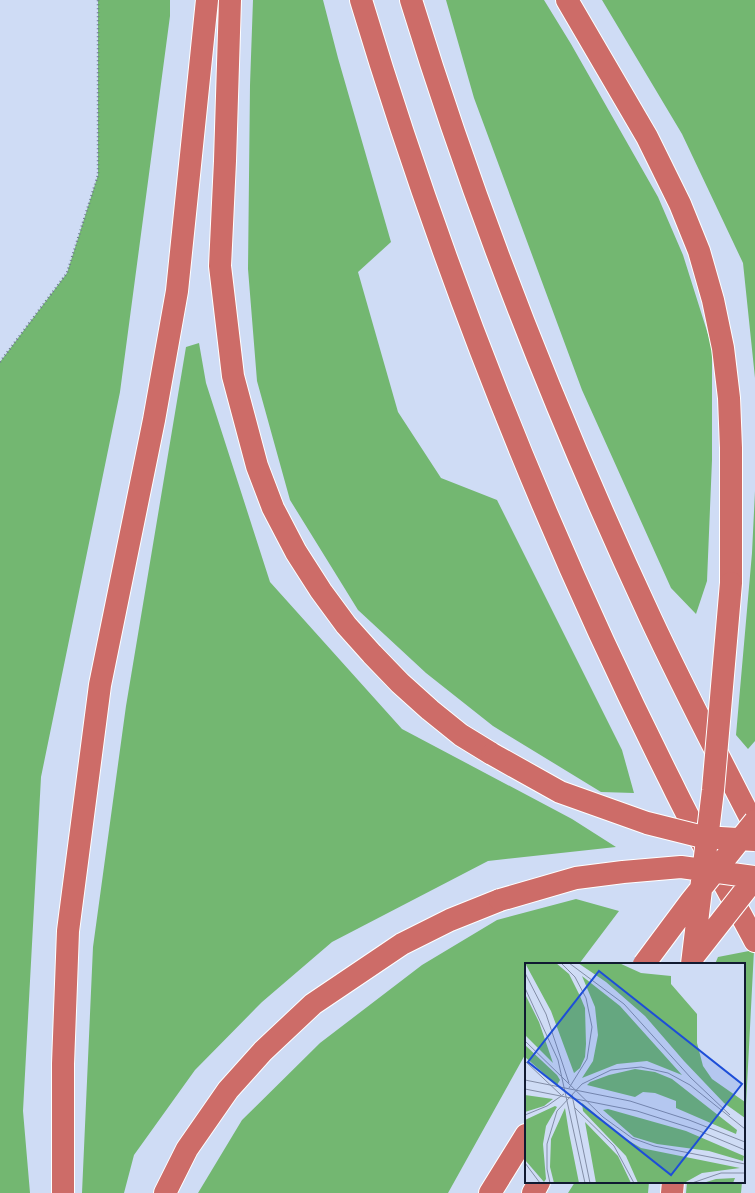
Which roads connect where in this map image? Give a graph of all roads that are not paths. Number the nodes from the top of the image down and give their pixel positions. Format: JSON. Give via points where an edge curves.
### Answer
{"nodes":[{"id":1,"x":207,"y":0,"type":"edge"},
{"id":2,"x":230,"y":0,"type":"edge"},
{"id":3,"x":361,"y":0,"type":"edge"},
{"id":4,"x":411,"y":0,"type":"edge"},
{"id":5,"x":567,"y":0,"type":"edge"},
{"id":6,"x":755,"y":821,"type":"edge"},
{"id":7,"x":755,"y":827,"type":"edge"},
{"id":8,"x":755,"y":840,"type":"edge"},
{"id":9,"x":755,"y":877,"type":"edge"},
{"id":10,"x":755,"y":941,"type":"edge"},
{"id":11,"x":645,"y":963,"type":"edge"},
{"id":12,"x":688,"y":963,"type":"edge"},
{"id":13,"x":692,"y":963,"type":"edge"},
{"id":14,"x":520,"y":1144,"type":"edge"},
{"id":15,"x":538,"y":1183,"type":"edge"},
{"id":16,"x":673,"y":1183,"type":"edge"},
{"id":17,"x":63,"y":1193,"type":"edge"},
{"id":18,"x":165,"y":1193,"type":"edge"},
{"id":19,"x":490,"y":1193,"type":"edge"},
{"id":20,"x":533,"y":1193,"type":"edge"},
{"id":21,"x":672,"y":1193,"type":"edge"}],
"edges":[{"from":1,"to":17,"type":"highway","via":[[176,291],[154,420],[100,685],[68,931],[63,1064]]},
{"from":2,"to":8,"type":"highway","bridge":true,"via":[[220,266],[233,376],[257,466],[273,508],[296,552],[346,625],[372,654],[420,701],[461,735],[560,792],[647,823],[703,837]]},
{"from":3,"to":10,"type":"highway","via":[[401,126],[470,322],[544,507],[584,600],[671,783]]},
{"from":4,"to":7,"type":"highway","via":[[466,166],[568,431],[650,619]]},
{"from":5,"to":13,"type":"highway","bridge":true,"via":[[647,137],[680,204],[699,251],[723,348],[731,448],[731,583],[713,790]]},
{"from":6,"to":11,"type":"highway","bridge":true,"via":[[691,900]]},
{"from":9,"to":12,"type":"highway","bridge":true},
{"from":9,"to":18,"type":"highway","bridge":true,"via":[[681,868],[576,878],[500,900],[450,920],[402,944],[313,1004],[263,1051],[228,1090],[187,1149]]},
{"from":14,"to":19,"type":"highway"},
{"from":15,"to":20,"type":"highway"},
{"from":16,"to":21,"type":"highway"}]}
